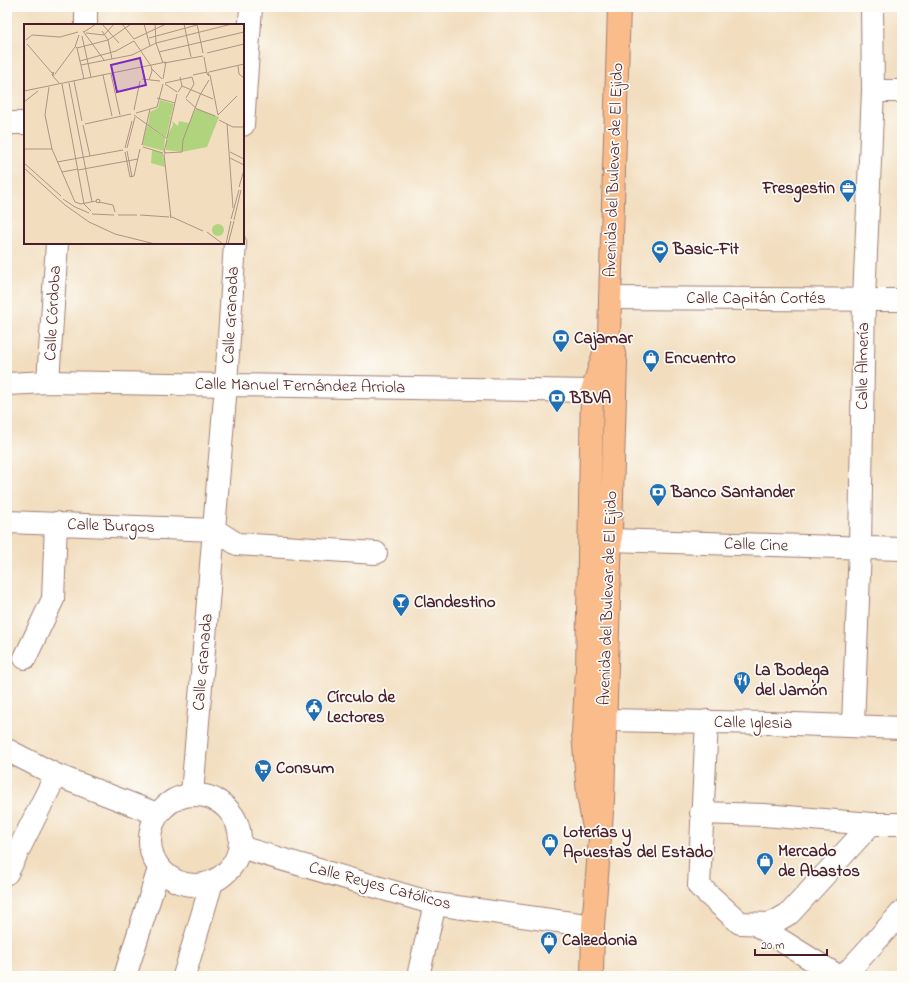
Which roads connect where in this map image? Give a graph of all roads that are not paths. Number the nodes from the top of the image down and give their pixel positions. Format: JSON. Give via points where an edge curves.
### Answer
{"nodes":[{"id":1,"x":86,"y":7,"type":"edge"},
{"id":2,"x":251,"y":7,"type":"edge"},
{"id":3,"x":619,"y":7,"type":"edge"},
{"id":4,"x":872,"y":7,"type":"edge"},
{"id":5,"x":86,"y":24,"type":"edge"},
{"id":6,"x":873,"y":91,"type":"junction"},
{"id":7,"x":902,"y":91,"type":"edge"},
{"id":8,"x":244,"y":108,"type":"edge"},
{"id":9,"x":7,"y":123,"type":"edge"},
{"id":10,"x":24,"y":123,"type":"edge"},
{"id":11,"x":57,"y":244,"type":"edge"},
{"id":12,"x":235,"y":244,"type":"edge"},
{"id":13,"x":610,"y":298,"type":"junction"},
{"id":14,"x":864,"y":299,"type":"junction"},
{"id":15,"x":902,"y":300,"type":"edge"},
{"id":16,"x":610,"y":334,"type":"junction"},
{"id":17,"x":48,"y":382,"type":"junction"},
{"id":18,"x":7,"y":384,"type":"edge"},
{"id":19,"x":226,"y":385,"type":"junction"},
{"id":20,"x":592,"y":391,"type":"junction"},
{"id":21,"x":611,"y":477,"type":"junction"},
{"id":22,"x":7,"y":522,"type":"edge"},
{"id":23,"x":56,"y":523,"type":"junction"},
{"id":24,"x":215,"y":530,"type":"junction"},
{"id":25,"x":610,"y":540,"type":"junction"},
{"id":26,"x":860,"y":548,"type":"junction"},
{"id":27,"x":902,"y":549,"type":"edge"},
{"id":28,"x":376,"y":553,"type":"dead end"},
{"id":29,"x":587,"y":644,"type":"junction"},
{"id":30,"x":25,"y":658,"type":"dead end"},
{"id":31,"x":605,"y":720,"type":"junction"},
{"id":32,"x":707,"y":721,"type":"junction"},
{"id":33,"x":853,"y":725,"type":"junction"},
{"id":34,"x":902,"y":728,"type":"edge"},
{"id":35,"x":7,"y":750,"type":"edge"},
{"id":36,"x":56,"y":775,"type":"junction"},
{"id":37,"x":192,"y":794,"type":"junction"},
{"id":38,"x":701,"y":813,"type":"junction"},
{"id":39,"x":157,"y":814,"type":"junction"},
{"id":40,"x":871,"y":824,"type":"junction"},
{"id":41,"x":902,"y":824,"type":"edge"},
{"id":42,"x":240,"y":847,"type":"junction"},
{"id":43,"x":599,"y":852,"type":"junction"},
{"id":44,"x":159,"y":869,"type":"junction"},
{"id":45,"x":7,"y":874,"type":"edge"},
{"id":46,"x":212,"y":882,"type":"junction"},
{"id":47,"x":435,"y":904,"type":"junction"},
{"id":48,"x":902,"y":912,"type":"edge"},
{"id":49,"x":755,"y":924,"type":"junction"},
{"id":50,"x":593,"y":926,"type":"junction"},
{"id":51,"x":125,"y":976,"type":"edge"},
{"id":52,"x":184,"y":976,"type":"edge"},
{"id":53,"x":418,"y":976,"type":"edge"},
{"id":54,"x":592,"y":976,"type":"edge"},
{"id":55,"x":838,"y":976,"type":"edge"},
{"id":56,"x":844,"y":976,"type":"edge"}],
"edges":[{"from":1,"to":5,"type":"street"},
{"from":2,"to":8,"type":"street"},
{"from":3,"to":13,"type":"main road","name":"Avenida del Bulevar de El Ejido"},
{"from":4,"to":6,"type":"street","name":"Calle Almería"},
{"from":6,"to":7,"type":"street"},
{"from":6,"to":14,"type":"street","name":"Calle Almería"},
{"from":9,"to":10,"type":"street"},
{"from":11,"to":17,"type":"street","name":"Calle Córdoba"},
{"from":12,"to":19,"type":"street","name":"Calle Granada"},
{"from":13,"to":14,"type":"street","name":"Calle Capitán Cortés"},
{"from":13,"to":16,"type":"main road","name":"Avenida del Bulevar de El Ejido"},
{"from":14,"to":15,"type":"street","name":"Calle Capitán Cortés"},
{"from":14,"to":26,"type":"street","name":"Calle Almería"},
{"from":16,"to":20,"type":"main road","name":"Avenida del Bulevar de El Ejido"},
{"from":16,"to":21,"type":"main road","name":"Avenida del Bulevar de El Ejido","via":[[616,362]]},
{"from":17,"to":18,"type":"street","name":"Calle Manuel Fernández Arriola"},
{"from":17,"to":19,"type":"street","name":"Calle Manuel Fernández Arriola"},
{"from":19,"to":20,"type":"street","name":"Calle Manuel Fernández Arriola"},
{"from":19,"to":24,"type":"street","name":"Calle Granada"},
{"from":20,"to":21,"type":"main road","name":"Avenida del Bulevar de El Ejido","via":[[601,415],[602,473]]},
{"from":20,"to":29,"type":"main road","name":"Avenida del Bulevar de El Ejido"},
{"from":21,"to":25,"type":"main road","name":"Avenida del Bulevar de El Ejido"},
{"from":22,"to":23,"type":"street","name":"Calle Burgos"},
{"from":23,"to":24,"type":"street","name":"Calle Burgos"},
{"from":23,"to":30,"type":"street","via":[[53,599]]},
{"from":24,"to":28,"type":"street","via":[[237,544]]},
{"from":24,"to":37,"type":"street","name":"Calle Granada"},
{"from":25,"to":26,"type":"street","name":"Calle Cine"},
{"from":25,"to":31,"type":"main road","name":"Avenida del Bulevar de El Ejido"},
{"from":26,"to":27,"type":"street","name":"Calle Cine"},
{"from":26,"to":33,"type":"street","name":"Calle Almería"},
{"from":29,"to":31,"type":"main road","name":"Avenida del Bulevar de El Ejido"},
{"from":29,"to":43,"type":"main road","name":"Avenida del Bulevar de El Ejido","via":[[583,733],[588,794]]},
{"from":31,"to":32,"type":"street","name":"Calle Iglesia"},
{"from":31,"to":43,"type":"main road","name":"Avenida del Bulevar de El Ejido"},
{"from":32,"to":33,"type":"street","name":"Calle Iglesia"},
{"from":32,"to":38,"type":"street"},
{"from":33,"to":34,"type":"street","name":"Calle Iglesia"},
{"from":35,"to":36,"type":"street"},
{"from":36,"to":39,"type":"street"},
{"from":36,"to":45,"type":"street"},
{"from":37,"to":39,"type":"street","via":[[178,797],[166,804]]},
{"from":37,"to":42,"type":"street","via":[[218,800],[228,809],[236,821]]},
{"from":38,"to":40,"type":"street","via":[[764,815]]},
{"from":38,"to":49,"type":"street","via":[[699,886],[740,923]]},
{"from":39,"to":44,"type":"street","via":[[151,827],[149,842],[152,856]]},
{"from":40,"to":41,"type":"street"},
{"from":40,"to":49,"type":"street","via":[[790,913],[771,924]]},
{"from":42,"to":46,"type":"street","via":[[235,862],[225,874]]},
{"from":42,"to":47,"type":"street","name":"Calle Reyes Católicos"},
{"from":43,"to":50,"type":"main road","name":"Avenida del Bulevar de El Ejido"},
{"from":44,"to":46,"type":"street","via":[[170,879],[184,884],[198,886]]},
{"from":44,"to":51,"type":"street"},
{"from":46,"to":52,"type":"street"},
{"from":47,"to":50,"type":"street","name":"Calle Reyes Católicos"},
{"from":47,"to":53,"type":"street"},
{"from":48,"to":56,"type":"street"},
{"from":49,"to":55,"type":"street"},
{"from":50,"to":54,"type":"main road","name":"Avenida del Bulevar de El Ejido"}]}
